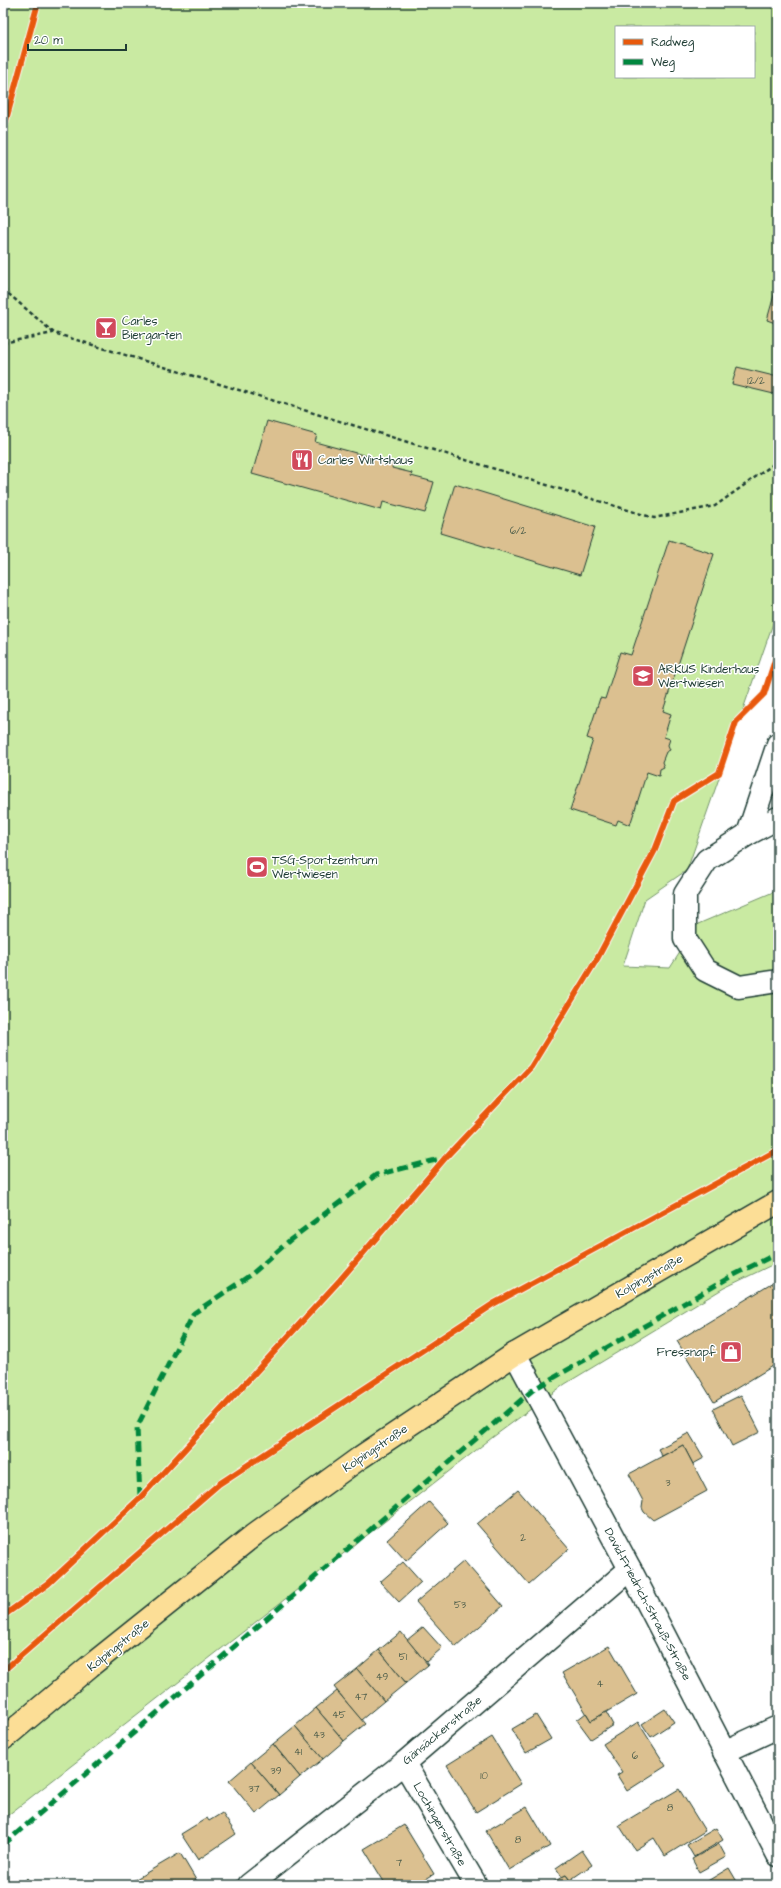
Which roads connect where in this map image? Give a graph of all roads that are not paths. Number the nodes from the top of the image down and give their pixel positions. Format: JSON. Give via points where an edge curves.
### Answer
{"nodes":[{"id":1,"x":778,"y":744,"type":"edge"},
{"id":2,"x":778,"y":818,"type":"edge"},
{"id":3,"x":748,"y":834,"type":"junction"},
{"id":4,"x":778,"y":981,"type":"edge"},
{"id":5,"x":778,"y":1202,"type":"edge"},
{"id":6,"x":515,"y":1354,"type":"junction"},
{"id":7,"x":630,"y":1569,"type":"junction"},
{"id":8,"x":778,"y":1727,"type":"edge"},
{"id":9,"x":3,"y":1739,"type":"edge"},
{"id":10,"x":724,"y":1752,"type":"junction"},
{"id":11,"x":404,"y":1763,"type":"junction"},
{"id":12,"x":778,"y":1855,"type":"edge"},
{"id":13,"x":249,"y":1885,"type":"edge"},
{"id":14,"x":476,"y":1885,"type":"edge"}],
"edges":[{"from":1,"to":3,"type":"street"},
{"from":2,"to":3,"type":"street"},
{"from":3,"to":4,"type":"street","via":[[707,860],[685,894],[685,939],[706,970],[739,987]]},
{"from":5,"to":6,"type":"main road","name":"Kolpingstraße"},
{"from":6,"to":7,"type":"street","name":"David-Friedrich-Strauß-Straße"},
{"from":6,"to":9,"type":"main road","name":"Kolpingstraße","via":[[361,1457],[255,1534]]},
{"from":7,"to":10,"type":"street","name":"David-Friedrich-Strauß-Straße"},
{"from":7,"to":11,"type":"street","name":"Gänsäckerstraße"},
{"from":8,"to":10,"type":"street"},
{"from":10,"to":12,"type":"street","name":"David-Friedrich-Strauß-Straße"},
{"from":11,"to":13,"type":"street","name":"Gänsäckerstraße"},
{"from":11,"to":14,"type":"street","name":"Lochingerstraße"}]}
